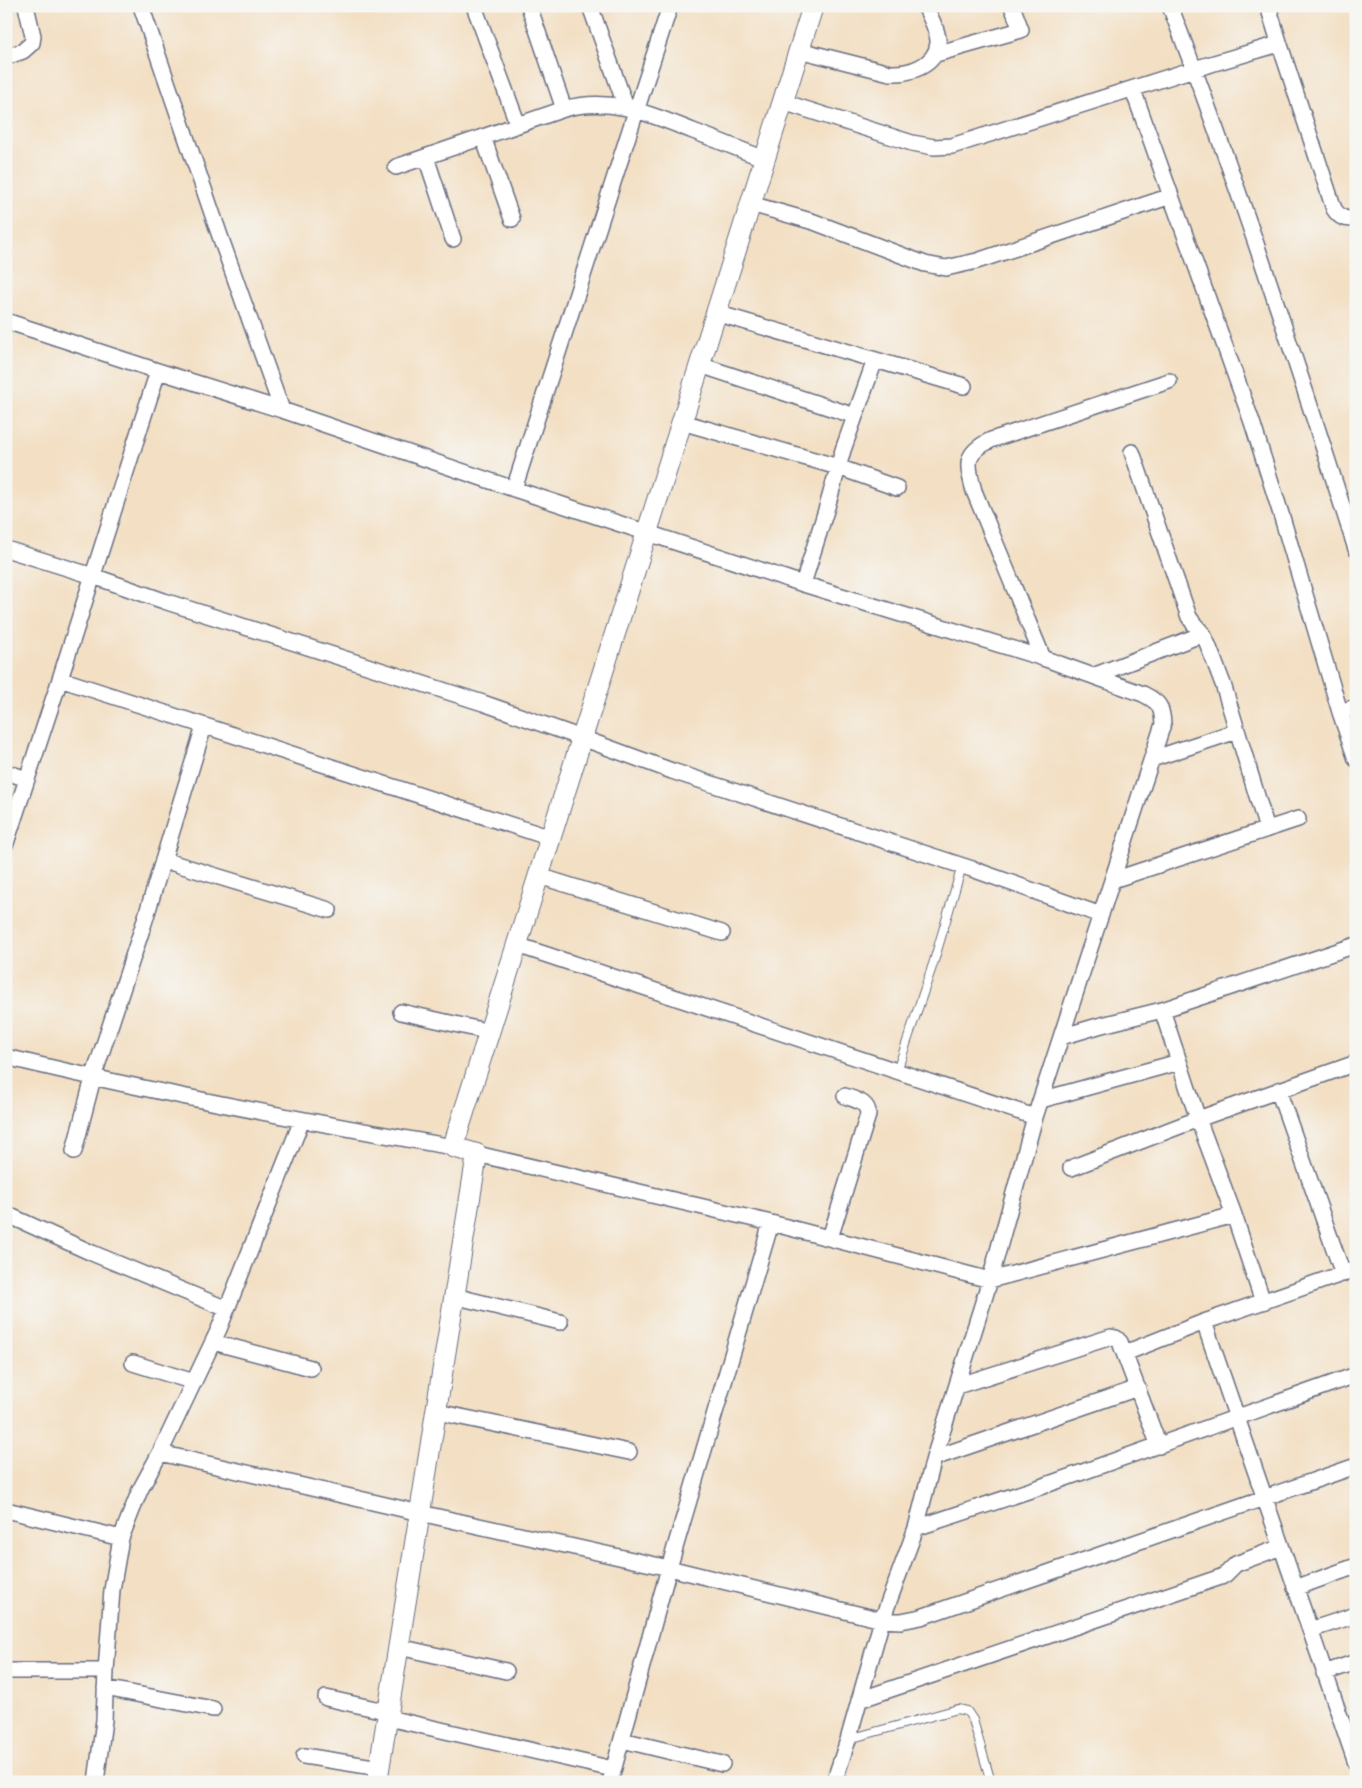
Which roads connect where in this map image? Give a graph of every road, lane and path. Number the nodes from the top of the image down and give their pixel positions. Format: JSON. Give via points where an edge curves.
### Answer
{"nodes":[{"id":1,"x":26,"y":6,"type":"edge"},
{"id":2,"x":141,"y":6,"type":"edge"},
{"id":3,"x":474,"y":6,"type":"edge"},
{"id":4,"x":529,"y":6,"type":"edge"},
{"id":5,"x":590,"y":6,"type":"edge"},
{"id":6,"x":670,"y":6,"type":"edge"},
{"id":7,"x":813,"y":6,"type":"edge"},
{"id":8,"x":926,"y":6,"type":"edge"},
{"id":9,"x":1012,"y":6,"type":"edge"},
{"id":10,"x":1170,"y":6,"type":"edge"},
{"id":11,"x":1268,"y":6,"type":"edge"},
{"id":12,"x":1279,"y":42,"type":"junction"},
{"id":13,"x":799,"y":50,"type":"junction"},
{"id":14,"x":936,"y":54,"type":"junction"},
{"id":15,"x":6,"y":57,"type":"edge"},
{"id":16,"x":1194,"y":69,"type":"junction"},
{"id":17,"x":1133,"y":90,"type":"junction"},
{"id":18,"x":783,"y":102,"type":"junction"},
{"id":19,"x":631,"y":108,"type":"junction"},
{"id":20,"x":564,"y":110,"type":"junction"},
{"id":21,"x":518,"y":125,"type":"junction"},
{"id":22,"x":483,"y":137,"type":"junction"},
{"id":23,"x":426,"y":157,"type":"junction"},
{"id":24,"x":765,"y":159,"type":"junction"},
{"id":25,"x":396,"y":167,"type":"dead end"},
{"id":26,"x":1171,"y":196,"type":"junction"},
{"id":27,"x":751,"y":204,"type":"junction"},
{"id":28,"x":1356,"y":218,"type":"edge"},
{"id":29,"x":512,"y":219,"type":"dead end"},
{"id":30,"x":453,"y":238,"type":"dead end"},
{"id":31,"x":716,"y":313,"type":"junction"},
{"id":32,"x":6,"y":321,"type":"edge"},
{"id":33,"x":875,"y":360,"type":"junction"},
{"id":34,"x":700,"y":365,"type":"junction"},
{"id":35,"x":158,"y":371,"type":"junction"},
{"id":36,"x":1169,"y":380,"type":"dead end"},
{"id":37,"x":964,"y":386,"type":"dead end"},
{"id":38,"x":282,"y":410,"type":"junction"},
{"id":39,"x":855,"y":416,"type":"junction"},
{"id":40,"x":682,"y":422,"type":"junction"},
{"id":41,"x":1132,"y":452,"type":"dead end"},
{"id":42,"x":838,"y":467,"type":"junction"},
{"id":43,"x":897,"y":488,"type":"dead end"},
{"id":44,"x":514,"y":489,"type":"junction"},
{"id":45,"x":1352,"y":527,"type":"edge"},
{"id":46,"x":647,"y":532,"type":"junction"},
{"id":47,"x":6,"y":549,"type":"edge"},
{"id":48,"x":1356,"y":549,"type":"edge"},
{"id":49,"x":93,"y":576,"type":"junction"},
{"id":50,"x":803,"y":584,"type":"junction"},
{"id":51,"x":1202,"y":634,"type":"junction"},
{"id":52,"x":1043,"y":658,"type":"junction"},
{"id":53,"x":1093,"y":676,"type":"junction"},
{"id":54,"x":60,"y":679,"type":"junction"},
{"id":55,"x":1356,"y":707,"type":"edge"},
{"id":56,"x":1340,"y":712,"type":"junction"},
{"id":57,"x":204,"y":726,"type":"junction"},
{"id":58,"x":1237,"y":731,"type":"junction"},
{"id":59,"x":582,"y":738,"type":"junction"},
{"id":60,"x":1152,"y":759,"type":"junction"},
{"id":61,"x":1356,"y":759,"type":"edge"},
{"id":62,"x":6,"y":772,"type":"edge"},
{"id":63,"x":27,"y":780,"type":"junction"},
{"id":64,"x":1298,"y":820,"type":"dead end"},
{"id":65,"x":1267,"y":829,"type":"junction"},
{"id":66,"x":551,"y":838,"type":"junction"},
{"id":67,"x":6,"y":843,"type":"edge"},
{"id":68,"x":163,"y":860,"type":"junction"},
{"id":69,"x":962,"y":866,"type":"junction"},
{"id":70,"x":539,"y":876,"type":"junction"},
{"id":71,"x":1113,"y":880,"type":"junction"},
{"id":72,"x":329,"y":910,"type":"dead end"},
{"id":73,"x":1101,"y":915,"type":"junction"},
{"id":74,"x":722,"y":933,"type":"dead end"},
{"id":75,"x":517,"y":945,"type":"junction"},
{"id":76,"x":1356,"y":945,"type":"edge"},
{"id":77,"x":1162,"y":1010,"type":"junction"},
{"id":78,"x":401,"y":1012,"type":"dead end"},
{"id":79,"x":490,"y":1032,"type":"junction"},
{"id":80,"x":1062,"y":1037,"type":"junction"},
{"id":81,"x":6,"y":1057,"type":"edge"},
{"id":82,"x":1179,"y":1062,"type":"junction"},
{"id":83,"x":1356,"y":1063,"type":"edge"},
{"id":84,"x":897,"y":1071,"type":"junction"},
{"id":85,"x":93,"y":1078,"type":"junction"},
{"id":86,"x":1278,"y":1090,"type":"junction"},
{"id":87,"x":844,"y":1096,"type":"dead end"},
{"id":88,"x":1041,"y":1100,"type":"junction"},
{"id":89,"x":1035,"y":1117,"type":"junction"},
{"id":90,"x":302,"y":1120,"type":"junction"},
{"id":91,"x":1198,"y":1120,"type":"junction"},
{"id":92,"x":453,"y":1147,"type":"junction"},
{"id":93,"x":74,"y":1151,"type":"dead end"},
{"id":94,"x":477,"y":1154,"type":"junction"},
{"id":95,"x":1071,"y":1168,"type":"dead end"},
{"id":96,"x":6,"y":1214,"type":"edge"},
{"id":97,"x":1234,"y":1215,"type":"junction"},
{"id":98,"x":771,"y":1222,"type":"junction"},
{"id":99,"x":830,"y":1238,"type":"junction"},
{"id":100,"x":1349,"y":1271,"type":"edge"},
{"id":101,"x":990,"y":1280,"type":"junction"},
{"id":102,"x":454,"y":1296,"type":"junction"},
{"id":103,"x":1263,"y":1302,"type":"junction"},
{"id":104,"x":227,"y":1309,"type":"junction"},
{"id":105,"x":560,"y":1322,"type":"dead end"},
{"id":106,"x":1204,"y":1322,"type":"junction"},
{"id":107,"x":213,"y":1342,"type":"junction"},
{"id":108,"x":1125,"y":1353,"type":"junction"},
{"id":109,"x":133,"y":1363,"type":"dead end"},
{"id":110,"x":311,"y":1368,"type":"dead end"},
{"id":111,"x":1356,"y":1375,"type":"edge"},
{"id":112,"x":194,"y":1382,"type":"junction"},
{"id":113,"x":957,"y":1386,"type":"junction"},
{"id":114,"x":1138,"y":1388,"type":"junction"},
{"id":115,"x":436,"y":1412,"type":"junction"},
{"id":116,"x":1237,"y":1418,"type":"junction"},
{"id":117,"x":1159,"y":1446,"type":"junction"},
{"id":118,"x":629,"y":1452,"type":"dead end"},
{"id":119,"x":160,"y":1453,"type":"junction"},
{"id":120,"x":934,"y":1458,"type":"junction"},
{"id":121,"x":1356,"y":1466,"type":"edge"},
{"id":122,"x":1265,"y":1498,"type":"junction"},
{"id":123,"x":6,"y":1510,"type":"edge"},
{"id":124,"x":420,"y":1513,"type":"junction"},
{"id":125,"x":916,"y":1528,"type":"junction"},
{"id":126,"x":122,"y":1538,"type":"junction"},
{"id":127,"x":1281,"y":1548,"type":"junction"},
{"id":128,"x":1356,"y":1566,"type":"edge"},
{"id":129,"x":669,"y":1568,"type":"junction"},
{"id":130,"x":1295,"y":1588,"type":"junction"},
{"id":131,"x":1356,"y":1615,"type":"edge"},
{"id":132,"x":882,"y":1620,"type":"junction"},
{"id":133,"x":1310,"y":1630,"type":"junction"},
{"id":134,"x":399,"y":1647,"type":"junction"},
{"id":135,"x":1356,"y":1662,"type":"edge"},
{"id":136,"x":6,"y":1671,"type":"edge"},
{"id":137,"x":106,"y":1671,"type":"junction"},
{"id":138,"x":506,"y":1671,"type":"dead end"},
{"id":139,"x":1324,"y":1674,"type":"junction"},
{"id":140,"x":105,"y":1688,"type":"junction"},
{"id":141,"x":326,"y":1698,"type":"dead end"},
{"id":142,"x":859,"y":1700,"type":"junction"},
{"id":143,"x":213,"y":1709,"type":"dead end"},
{"id":144,"x":389,"y":1715,"type":"junction"},
{"id":145,"x":622,"y":1740,"type":"junction"},
{"id":146,"x":848,"y":1740,"type":"junction"},
{"id":147,"x":304,"y":1756,"type":"dead end"},
{"id":148,"x":1355,"y":1758,"type":"edge"},
{"id":149,"x":722,"y":1764,"type":"dead end"},
{"id":150,"x":378,"y":1775,"type":"edge"},
{"id":151,"x":611,"y":1775,"type":"edge"},
{"id":152,"x":96,"y":1782,"type":"edge"},
{"id":153,"x":834,"y":1782,"type":"edge"},
{"id":154,"x":991,"y":1782,"type":"edge"}],
"edges":[{"from":1,"to":15,"type":"street","via":[[32,43]]},
{"from":2,"to":38,"type":"street"},
{"from":3,"to":21,"type":"street"},
{"from":4,"to":20,"type":"street"},
{"from":5,"to":19,"type":"street"},
{"from":6,"to":19,"type":"street"},
{"from":7,"to":13,"type":"street"},
{"from":8,"to":14,"type":"street","via":[[938,42]]},
{"from":9,"to":14,"type":"street","via":[[1021,30]]},
{"from":10,"to":16,"type":"street"},
{"from":11,"to":12,"type":"street"},
{"from":12,"to":16,"type":"street"},
{"from":12,"to":28,"type":"street","via":[[1334,209],[1345,219]]},
{"from":13,"to":14,"type":"street","via":[[895,73],[912,71]]},
{"from":13,"to":18,"type":"street"},
{"from":16,"to":17,"type":"street"},
{"from":16,"to":45,"type":"street"},
{"from":17,"to":18,"type":"street","via":[[978,140],[934,147]]},
{"from":17,"to":26,"type":"street"},
{"from":18,"to":24,"type":"street"},
{"from":19,"to":20,"type":"street","via":[[602,104]]},
{"from":19,"to":24,"type":"street"},
{"from":19,"to":44,"type":"street"},
{"from":20,"to":21,"type":"street"},
{"from":21,"to":22,"type":"street"},
{"from":22,"to":23,"type":"street"},
{"from":22,"to":29,"type":"street"},
{"from":23,"to":25,"type":"street"},
{"from":23,"to":30,"type":"street"},
{"from":24,"to":27,"type":"street"},
{"from":26,"to":27,"type":"street","via":[[977,261],[946,268],[925,264],[814,222]]},
{"from":26,"to":56,"type":"street","via":[[1252,422]]},
{"from":27,"to":31,"type":"street"},
{"from":31,"to":33,"type":"street"},
{"from":31,"to":34,"type":"street"},
{"from":32,"to":35,"type":"street"},
{"from":33,"to":37,"type":"street"},
{"from":33,"to":39,"type":"street"},
{"from":34,"to":39,"type":"street"},
{"from":34,"to":40,"type":"street"},
{"from":35,"to":38,"type":"street"},
{"from":35,"to":49,"type":"street"},
{"from":36,"to":52,"type":"street","via":[[992,440],[978,447],[970,458],[969,472],[974,491]]},
{"from":38,"to":44,"type":"street"},
{"from":39,"to":42,"type":"street"},
{"from":40,"to":42,"type":"street"},
{"from":40,"to":46,"type":"street"},
{"from":41,"to":51,"type":"street","via":[[1189,617]]},
{"from":42,"to":43,"type":"street"},
{"from":42,"to":50,"type":"street"},
{"from":44,"to":46,"type":"street"},
{"from":45,"to":48,"type":"street"},
{"from":46,"to":50,"type":"street"},
{"from":46,"to":59,"type":"street"},
{"from":47,"to":49,"type":"street"},
{"from":49,"to":54,"type":"street"},
{"from":49,"to":59,"type":"street"},
{"from":50,"to":52,"type":"street"},
{"from":51,"to":53,"type":"street"},
{"from":51,"to":58,"type":"street"},
{"from":52,"to":53,"type":"street"},
{"from":53,"to":60,"type":"street","via":[[1142,694],[1155,701],[1162,710],[1163,724]]},
{"from":54,"to":57,"type":"street"},
{"from":54,"to":63,"type":"street"},
{"from":55,"to":56,"type":"street"},
{"from":56,"to":61,"type":"street"},
{"from":57,"to":66,"type":"street"},
{"from":57,"to":68,"type":"street"},
{"from":58,"to":60,"type":"street"},
{"from":58,"to":65,"type":"street"},
{"from":59,"to":66,"type":"street"},
{"from":59,"to":69,"type":"street","via":[[672,771]]},
{"from":60,"to":71,"type":"street"},
{"from":62,"to":63,"type":"street"},
{"from":63,"to":67,"type":"street"},
{"from":64,"to":65,"type":"street"},
{"from":65,"to":71,"type":"street"},
{"from":66,"to":70,"type":"street"},
{"from":68,"to":72,"type":"street"},
{"from":68,"to":85,"type":"street"},
{"from":69,"to":73,"type":"street"},
{"from":69,"to":84,"type":"lane"},
{"from":70,"to":74,"type":"street"},
{"from":70,"to":75,"type":"street"},
{"from":71,"to":73,"type":"street"},
{"from":73,"to":80,"type":"street"},
{"from":75,"to":79,"type":"street"},
{"from":75,"to":84,"type":"street"},
{"from":76,"to":77,"type":"street"},
{"from":77,"to":80,"type":"street"},
{"from":77,"to":82,"type":"street"},
{"from":78,"to":79,"type":"street"},
{"from":79,"to":92,"type":"street"},
{"from":80,"to":88,"type":"street"},
{"from":81,"to":85,"type":"street"},
{"from":82,"to":88,"type":"street"},
{"from":82,"to":91,"type":"street"},
{"from":83,"to":86,"type":"street"},
{"from":84,"to":89,"type":"street"},
{"from":85,"to":90,"type":"street"},
{"from":85,"to":93,"type":"street"},
{"from":86,"to":91,"type":"street"},
{"from":86,"to":100,"type":"street"},
{"from":87,"to":99,"type":"street","via":[[866,1106],[868,1115]]},
{"from":88,"to":89,"type":"street"},
{"from":89,"to":101,"type":"street"},
{"from":90,"to":92,"type":"street"},
{"from":90,"to":104,"type":"street"},
{"from":91,"to":95,"type":"street"},
{"from":91,"to":97,"type":"street"},
{"from":92,"to":94,"type":"street"},
{"from":94,"to":98,"type":"street"},
{"from":94,"to":102,"type":"street"},
{"from":96,"to":104,"type":"street"},
{"from":97,"to":101,"type":"street"},
{"from":97,"to":103,"type":"street"},
{"from":98,"to":99,"type":"street"},
{"from":98,"to":129,"type":"street"},
{"from":99,"to":101,"type":"street"},
{"from":100,"to":103,"type":"street"},
{"from":101,"to":113,"type":"street"},
{"from":102,"to":105,"type":"street"},
{"from":102,"to":115,"type":"street"},
{"from":103,"to":106,"type":"street"},
{"from":104,"to":107,"type":"street"},
{"from":106,"to":108,"type":"street"},
{"from":106,"to":116,"type":"street"},
{"from":107,"to":110,"type":"street"},
{"from":107,"to":112,"type":"street"},
{"from":108,"to":113,"type":"street","via":[[1120,1342],[1111,1337]]},
{"from":108,"to":114,"type":"street"},
{"from":109,"to":112,"type":"street"},
{"from":111,"to":116,"type":"street"},
{"from":112,"to":119,"type":"street"},
{"from":113,"to":120,"type":"street"},
{"from":114,"to":117,"type":"street"},
{"from":114,"to":120,"type":"street"},
{"from":115,"to":118,"type":"street"},
{"from":115,"to":124,"type":"street"},
{"from":116,"to":117,"type":"street"},
{"from":116,"to":122,"type":"street"},
{"from":117,"to":125,"type":"street"},
{"from":119,"to":124,"type":"street"},
{"from":119,"to":126,"type":"street","via":[[140,1490]]},
{"from":120,"to":125,"type":"street"},
{"from":121,"to":122,"type":"street"},
{"from":122,"to":127,"type":"street"},
{"from":122,"to":132,"type":"street","via":[[921,1617]]},
{"from":123,"to":126,"type":"street"},
{"from":124,"to":129,"type":"street"},
{"from":124,"to":134,"type":"street"},
{"from":125,"to":132,"type":"street"},
{"from":126,"to":137,"type":"street","via":[[112,1590]]},
{"from":127,"to":130,"type":"street"},
{"from":127,"to":142,"type":"street","via":[[1236,1564],[1221,1577]]},
{"from":128,"to":130,"type":"street"},
{"from":129,"to":132,"type":"street"},
{"from":129,"to":145,"type":"street"},
{"from":130,"to":133,"type":"street"},
{"from":131,"to":133,"type":"street"},
{"from":132,"to":142,"type":"street"},
{"from":133,"to":139,"type":"street"},
{"from":134,"to":138,"type":"street"},
{"from":134,"to":144,"type":"street"},
{"from":135,"to":139,"type":"street"},
{"from":136,"to":137,"type":"street"},
{"from":137,"to":140,"type":"street"},
{"from":139,"to":148,"type":"street"},
{"from":140,"to":143,"type":"street"},
{"from":140,"to":152,"type":"street"},
{"from":141,"to":144,"type":"street"},
{"from":142,"to":146,"type":"street"},
{"from":144,"to":150,"type":"street"},
{"from":144,"to":151,"type":"street"},
{"from":145,"to":149,"type":"street"},
{"from":145,"to":151,"type":"street"},
{"from":146,"to":153,"type":"street"},
{"from":146,"to":154,"type":"lane","via":[[958,1709],[967,1711],[973,1720]]},
{"from":147,"to":150,"type":"street"}]}
